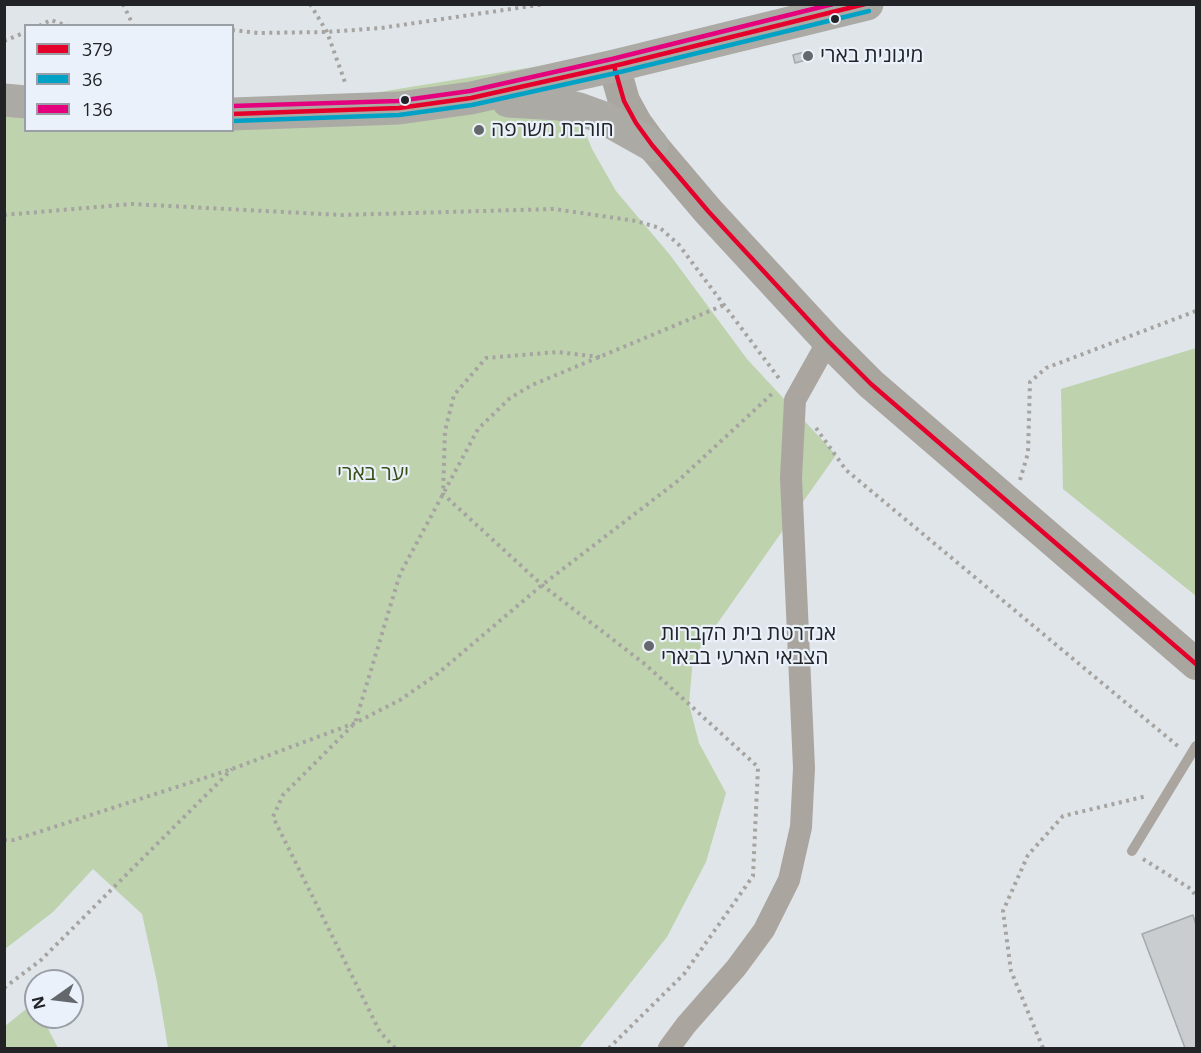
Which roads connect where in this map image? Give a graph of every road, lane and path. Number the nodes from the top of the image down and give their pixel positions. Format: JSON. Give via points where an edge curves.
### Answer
{"nodes":[{"id":1,"x":123,"y":4,"type":"edge"},
{"id":2,"x":310,"y":4,"type":"edge"},
{"id":3,"x":545,"y":4,"type":"edge"},
{"id":4,"x":867,"y":4,"type":"edge"},
{"id":5,"x":43,"y":24,"type":"edge"},
{"id":6,"x":62,"y":24,"type":"edge"},
{"id":7,"x":132,"y":24,"type":"edge"},
{"id":8,"x":234,"y":30,"type":"edge"},
{"id":9,"x":327,"y":32,"type":"junction"},
{"id":10,"x":24,"y":33,"type":"edge"},
{"id":11,"x":4,"y":41,"type":"edge"},
{"id":12,"x":614,"y":66,"type":"junction"},
{"id":13,"x":471,"y":98,"type":"junction"},
{"id":14,"x":4,"y":100,"type":"edge"},
{"id":15,"x":24,"y":102,"type":"edge"},
{"id":16,"x":356,"y":111,"type":"junction"},
{"id":17,"x":234,"y":114,"type":"edge"},
{"id":18,"x":652,"y":145,"type":"junction"},
{"id":19,"x":4,"y":215,"type":"edge"},
{"id":20,"x":724,"y":305,"type":"junction"},
{"id":21,"x":1197,"y":310,"type":"edge"},
{"id":22,"x":828,"y":341,"type":"junction"},
{"id":23,"x":600,"y":357,"type":"junction"},
{"id":24,"x":789,"y":392,"type":"junction"},
{"id":25,"x":443,"y":494,"type":"junction"},
{"id":26,"x":1006,"y":501,"type":"junction"},
{"id":27,"x":542,"y":585,"type":"junction"},
{"id":28,"x":1197,"y":664,"type":"edge"},
{"id":29,"x":355,"y":723,"type":"junction"},
{"id":30,"x":1197,"y":746,"type":"edge"},
{"id":31,"x":1190,"y":756,"type":"junction"},
{"id":32,"x":232,"y":769,"type":"junction"},
{"id":33,"x":1169,"y":791,"type":"junction"},
{"id":34,"x":4,"y":840,"type":"edge"},
{"id":35,"x":1132,"y":851,"type":"joint"},
{"id":36,"x":1197,"y":896,"type":"edge"},
{"id":37,"x":4,"y":988,"type":"edge"},
{"id":38,"x":396,"y":1048,"type":"edge"},
{"id":39,"x":609,"y":1048,"type":"edge"},
{"id":40,"x":669,"y":1048,"type":"edge"},
{"id":41,"x":1043,"y":1048,"type":"edge"}],
"edges":[{"from":1,"to":7,"type":"path"},
{"from":2,"to":9,"type":"path"},
{"from":3,"to":9,"type":"path"},
{"from":4,"to":12,"type":"main road"},
{"from":5,"to":6,"type":"path","via":[[51,20]]},
{"from":8,"to":9,"type":"path"},
{"from":9,"to":16,"type":"path"},
{"from":10,"to":11,"type":"path"},
{"from":12,"to":13,"type":"main road"},
{"from":12,"to":18,"type":"main road","via":[[624,101]]},
{"from":13,"to":16,"type":"main road"},
{"from":13,"to":18,"type":"main road","via":[[579,109]]},
{"from":14,"to":15,"type":"main road"},
{"from":16,"to":17,"type":"main road"},
{"from":18,"to":22,"type":"main road"},
{"from":19,"to":20,"type":"path","via":[[132,204],[341,215],[554,209],[636,220],[660,228],[679,245]]},
{"from":20,"to":23,"type":"path"},
{"from":20,"to":24,"type":"path"},
{"from":21,"to":26,"type":"path","via":[[1046,368],[1030,382],[1028,453],[1018,488]]},
{"from":22,"to":24,"type":"street"},
{"from":22,"to":26,"type":"main road","via":[[871,384]]},
{"from":23,"to":25,"type":"path","via":[[510,398],[478,429]]},
{"from":23,"to":25,"type":"path","via":[[557,352],[486,358],[453,395],[445,431]]},
{"from":24,"to":27,"type":"path"},
{"from":24,"to":31,"type":"path","via":[[846,470]]},
{"from":24,"to":40,"type":"street","via":[[804,768],[801,827],[789,880],[764,930]]},
{"from":25,"to":27,"type":"path"},
{"from":25,"to":29,"type":"path","via":[[400,574]]},
{"from":26,"to":28,"type":"main road"},
{"from":27,"to":29,"type":"path","via":[[436,675],[400,700]]},
{"from":27,"to":39,"type":"path","via":[[646,665],[758,767],[753,876],[684,974]]},
{"from":29,"to":32,"type":"path"},
{"from":29,"to":38,"type":"path","via":[[283,795],[273,817],[380,1032]]},
{"from":30,"to":31,"type":"lane"},
{"from":31,"to":33,"type":"lane"},
{"from":32,"to":34,"type":"path"},
{"from":32,"to":37,"type":"path","via":[[41,960]]},
{"from":33,"to":35,"type":"lane"},
{"from":33,"to":41,"type":"path","via":[[1062,816],[1028,855],[1003,911],[1011,971]]},
{"from":35,"to":36,"type":"path"}]}
